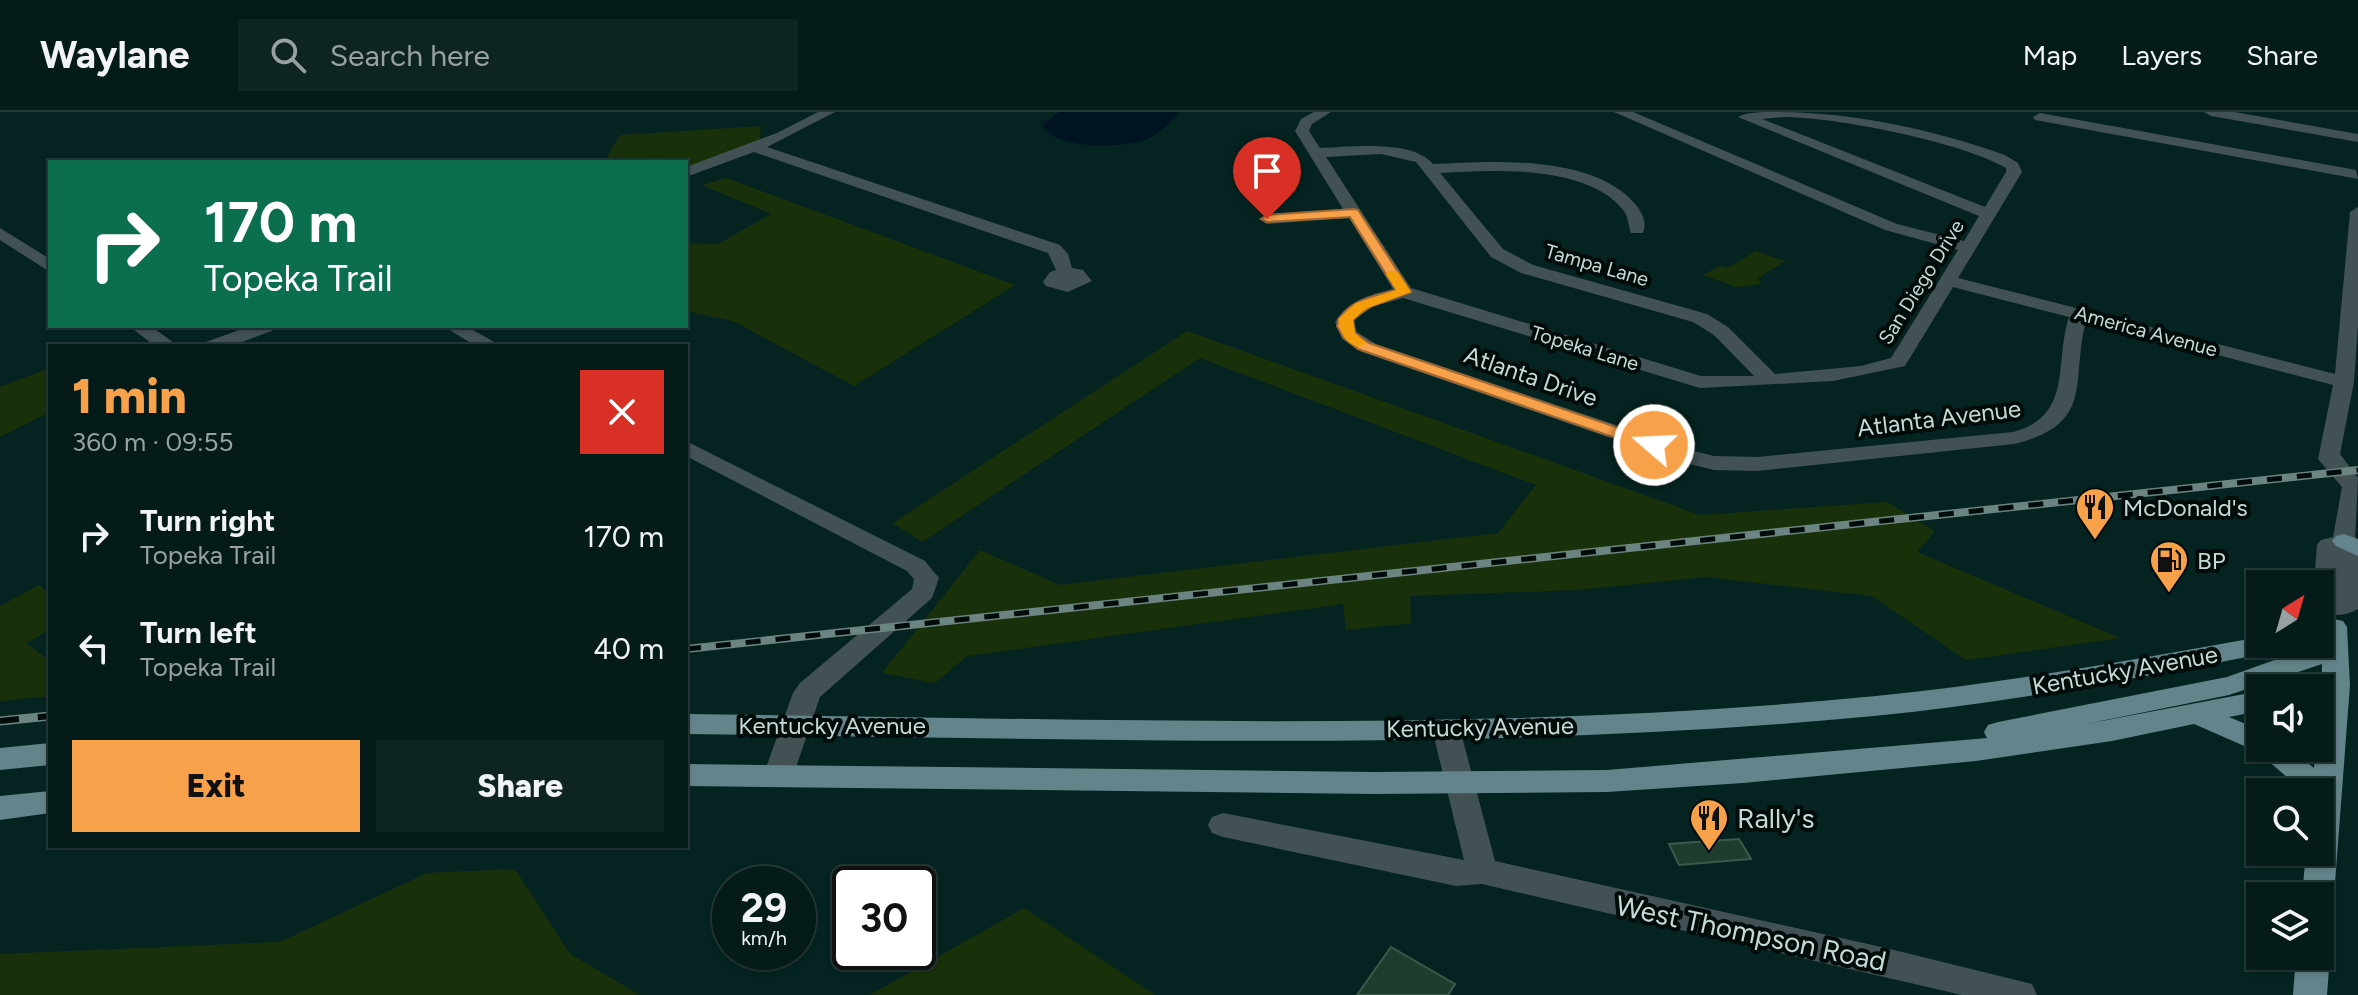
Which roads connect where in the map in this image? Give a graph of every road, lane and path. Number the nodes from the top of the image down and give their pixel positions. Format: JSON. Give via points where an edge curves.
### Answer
{"nodes":[{"id":1,"x":828,"y":112,"type":"edge"},
{"id":2,"x":1324,"y":112,"type":"edge"},
{"id":3,"x":1621,"y":112,"type":"edge"},
{"id":4,"x":1732,"y":112,"type":"edge"},
{"id":5,"x":2211,"y":112,"type":"edge"},
{"id":6,"x":2296,"y":112,"type":"edge"},
{"id":7,"x":2040,"y":117,"type":"dead end"},
{"id":8,"x":1747,"y":118,"type":"junction"},
{"id":9,"x":2342,"y":120,"type":"dead end"},
{"id":10,"x":2358,"y":138,"type":"edge"},
{"id":11,"x":754,"y":147,"type":"junction"},
{"id":12,"x":1316,"y":153,"type":"junction"},
{"id":13,"x":1431,"y":169,"type":"junction"},
{"id":14,"x":688,"y":171,"type":"edge"},
{"id":15,"x":2357,"y":176,"type":"edge"},
{"id":16,"x":2358,"y":212,"type":"edge"},
{"id":17,"x":1354,"y":213,"type":"junction"},
{"id":18,"x":1988,"y":214,"type":"junction"},
{"id":19,"x":1267,"y":219,"type":"dead end"},
{"id":20,"x":1637,"y":230,"type":"dead end"},
{"id":21,"x":0,"y":233,"type":"edge"},
{"id":22,"x":1968,"y":247,"type":"junction"},
{"id":23,"x":48,"y":266,"type":"edge"},
{"id":24,"x":1065,"y":273,"type":"dead end"},
{"id":25,"x":1946,"y":283,"type":"junction"},
{"id":26,"x":1404,"y":292,"type":"junction"},
{"id":27,"x":2078,"y":316,"type":"junction"},
{"id":28,"x":141,"y":328,"type":"edge"},
{"id":29,"x":262,"y":328,"type":"edge"},
{"id":30,"x":456,"y":328,"type":"edge"},
{"id":31,"x":165,"y":344,"type":"edge"},
{"id":32,"x":218,"y":344,"type":"edge"},
{"id":33,"x":487,"y":344,"type":"edge"},
{"id":34,"x":1769,"y":380,"type":"junction"},
{"id":35,"x":2344,"y":382,"type":"junction"},
{"id":36,"x":688,"y":448,"type":"edge"},
{"id":37,"x":1719,"y":463,"type":"joint"},
{"id":38,"x":2348,"y":545,"type":"edge"},
{"id":39,"x":2246,"y":648,"type":"edge"},
{"id":40,"x":2339,"y":650,"type":"edge"},
{"id":41,"x":2246,"y":704,"type":"edge"},
{"id":42,"x":2196,"y":714,"type":"junction"},
{"id":43,"x":688,"y":724,"type":"edge"},
{"id":44,"x":795,"y":724,"type":"junction"},
{"id":45,"x":1446,"y":729,"type":"junction"},
{"id":46,"x":2246,"y":736,"type":"edge"},
{"id":47,"x":1956,"y":753,"type":"junction"},
{"id":48,"x":48,"y":754,"type":"edge"},
{"id":49,"x":0,"y":759,"type":"edge"},
{"id":50,"x":2287,"y":762,"type":"edge"},
{"id":51,"x":688,"y":775,"type":"edge"},
{"id":52,"x":778,"y":776,"type":"junction"},
{"id":53,"x":2307,"y":778,"type":"edge"},
{"id":54,"x":2326,"y":778,"type":"edge"},
{"id":55,"x":1457,"y":782,"type":"junction"},
{"id":56,"x":48,"y":802,"type":"edge"},
{"id":57,"x":0,"y":808,"type":"edge"},
{"id":58,"x":1223,"y":825,"type":"dead end"},
{"id":59,"x":1482,"y":871,"type":"junction"},
{"id":60,"x":2312,"y":970,"type":"edge"},
{"id":61,"x":2020,"y":995,"type":"edge"},
{"id":62,"x":2310,"y":995,"type":"edge"}],
"edges":[{"from":1,"to":11,"type":"street"},
{"from":2,"to":12,"type":"street","via":[[1302,129]]},
{"from":3,"to":22,"type":"street","via":[[1891,227]]},
{"from":4,"to":8,"type":"street"},
{"from":5,"to":10,"type":"street"},
{"from":6,"to":9,"type":"street"},
{"from":7,"to":15,"type":"street"},
{"from":8,"to":18,"type":"street"},
{"from":8,"to":18,"type":"street","name":"San Diego Drive","via":[[1777,112],[1809,114],[2003,157],[2014,171]]},
{"from":11,"to":14,"type":"street"},
{"from":11,"to":24,"type":"street","via":[[1054,249]]},
{"from":12,"to":13,"type":"street","via":[[1389,150],[1417,158]]},
{"from":12,"to":17,"type":"street"},
{"from":13,"to":20,"type":"street","via":[[1509,167],[1570,176],[1623,201],[1635,214]]},
{"from":13,"to":34,"type":"street","name":"Tampa Lane","via":[[1506,259],[1700,318],[1721,331]]},
{"from":16,"to":35,"type":"street"},
{"from":17,"to":19,"type":"street"},
{"from":17,"to":26,"type":"street"},
{"from":18,"to":22,"type":"street","name":"San Diego Drive"},
{"from":21,"to":23,"type":"street"},
{"from":22,"to":25,"type":"street","name":"San Diego Drive"},
{"from":25,"to":27,"type":"street","name":"America Avenue"},
{"from":25,"to":34,"type":"street","name":"San Diego Drive","via":[[1902,357],[1891,366]]},
{"from":26,"to":34,"type":"street","name":"Topeka Lane","via":[[1685,379]]},
{"from":26,"to":37,"type":"street","name":"Atlanta Drive","via":[[1367,303],[1346,317],[1349,335],[1369,348]]},
{"from":27,"to":35,"type":"street","name":"America Avenue"},
{"from":27,"to":37,"type":"street","name":"Atlanta Avenue","via":[[2070,335],[2071,375],[2051,423],[2035,433],[1772,463]]},
{"from":28,"to":31,"type":"street"},
{"from":29,"to":32,"type":"street"},
{"from":30,"to":33,"type":"street"},
{"from":35,"to":38,"type":"street","via":[[2329,459],[2353,486]]},
{"from":36,"to":44,"type":"street","via":[[916,566],[927,578],[923,592],[814,686]]},
{"from":38,"to":40,"type":"street","via":[[2348,605]]},
{"from":39,"to":45,"type":"main road","name":"Kentucky Avenue","via":[[2121,673],[1904,703],[1738,718]]},
{"from":40,"to":47,"type":"main road","via":[[2264,677],[2169,700],[1976,735]]},
{"from":40,"to":54,"type":"main road"},
{"from":41,"to":42,"type":"main road","name":"Kentucky Avenue"},
{"from":42,"to":46,"type":"main road"},
{"from":42,"to":47,"type":"main road","name":"Kentucky Avenue"},
{"from":43,"to":44,"type":"main road","name":"Kentucky Avenue"},
{"from":44,"to":45,"type":"main road","name":"Kentucky Avenue"},
{"from":44,"to":52,"type":"street"},
{"from":45,"to":55,"type":"street"},
{"from":47,"to":55,"type":"main road","name":"Kentucky Avenue","via":[[1607,781]]},
{"from":48,"to":49,"type":"main road"},
{"from":50,"to":53,"type":"main road"},
{"from":51,"to":52,"type":"main road","name":"Kentucky Avenue"},
{"from":52,"to":55,"type":"main road","name":"Kentucky Avenue"},
{"from":55,"to":59,"type":"street"},
{"from":56,"to":57,"type":"main road"},
{"from":58,"to":59,"type":"street","name":"West Thompson Road","via":[[1456,873]]},
{"from":59,"to":61,"type":"street","name":"West Thompson Road"},
{"from":60,"to":62,"type":"main road"}]}
